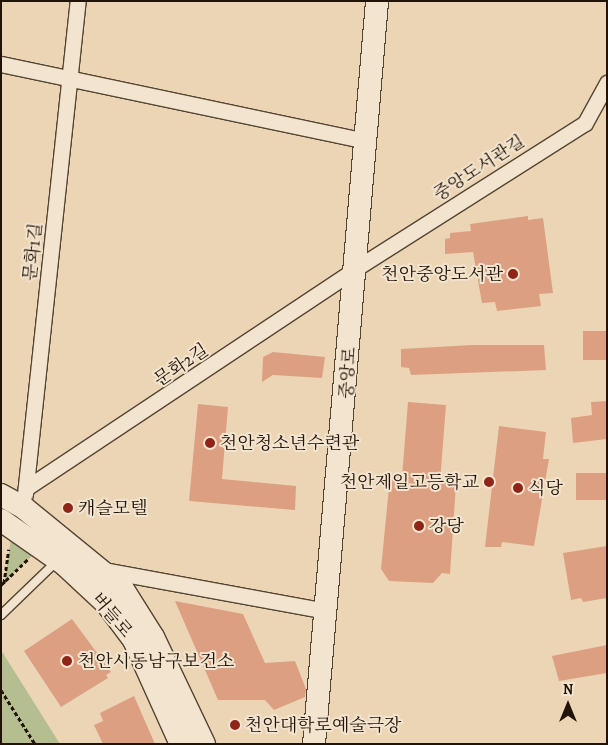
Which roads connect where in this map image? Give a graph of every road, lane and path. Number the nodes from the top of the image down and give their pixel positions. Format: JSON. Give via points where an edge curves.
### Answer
{"nodes":[{"id":1,"x":78,"y":1,"type":"edge"},
{"id":2,"x":377,"y":1,"type":"edge"},
{"id":3,"x":1,"y":64,"type":"edge"},
{"id":4,"x":72,"y":80,"type":"junction"},
{"id":5,"x":607,"y":83,"type":"edge"},
{"id":6,"x":366,"y":141,"type":"junction"},
{"id":7,"x":355,"y":269,"type":"junction"},
{"id":8,"x":1,"y":495,"type":"edge"},
{"id":9,"x":16,"y":510,"type":"edge"},
{"id":10,"x":50,"y":553,"type":"junction"},
{"id":11,"x":99,"y":569,"type":"junction"},
{"id":12,"x":2,"y":584,"type":"edge"},
{"id":13,"x":327,"y":612,"type":"junction"},
{"id":14,"x":1,"y":615,"type":"edge"},
{"id":15,"x":1,"y":690,"type":"edge"},
{"id":16,"x":35,"y":744,"type":"edge"},
{"id":17,"x":181,"y":744,"type":"edge"},
{"id":18,"x":204,"y":744,"type":"edge"},
{"id":19,"x":314,"y":744,"type":"edge"}],
"edges":[{"from":1,"to":4,"type":"street","name":"문화1길"},
{"from":2,"to":6,"type":"street","name":"중앙로"},
{"from":3,"to":4,"type":"street"},
{"from":4,"to":6,"type":"street"},
{"from":4,"to":9,"type":"street","name":"문화1길"},
{"from":5,"to":7,"type":"street","name":"중앙도서관길","via":[[585,123]]},
{"from":6,"to":7,"type":"street","name":"중앙로"},
{"from":7,"to":9,"type":"street","name":"문화2길"},
{"from":7,"to":13,"type":"street","name":"중앙로"},
{"from":8,"to":9,"type":"street","name":"버들로"},
{"from":9,"to":10,"type":"street","name":"버들로"},
{"from":9,"to":11,"type":"street","name":"버들로"},
{"from":9,"to":12,"type":"path"},
{"from":10,"to":12,"type":"path"},
{"from":10,"to":14,"type":"lane"},
{"from":10,"to":17,"type":"street","name":"버들로","via":[[107,604],[134,640]]},
{"from":11,"to":13,"type":"street","name":"버들로"},
{"from":11,"to":18,"type":"street","name":"버들로","via":[[122,588],[153,636]]},
{"from":13,"to":19,"type":"street","name":"중앙로"},
{"from":15,"to":16,"type":"path"}]}
